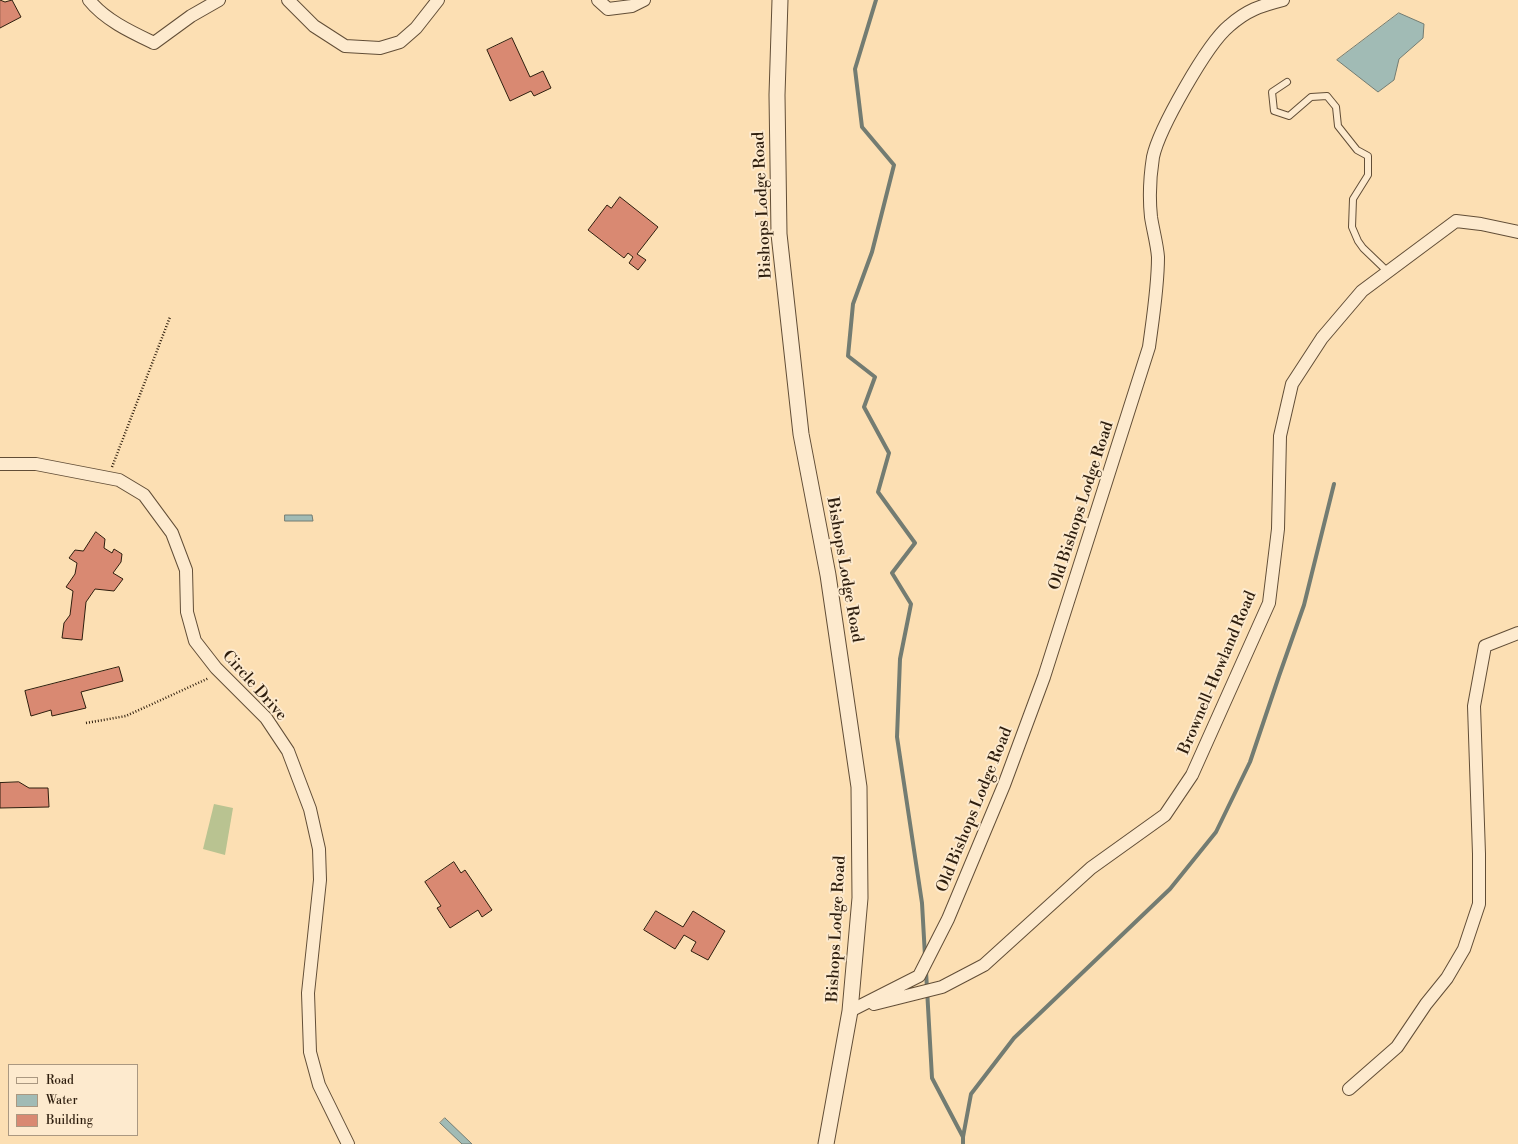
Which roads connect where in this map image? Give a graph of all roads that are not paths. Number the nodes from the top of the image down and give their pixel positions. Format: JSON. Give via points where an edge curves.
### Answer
{"nodes":[{"id":1,"x":89,"y":0,"type":"edge"},
{"id":2,"x":219,"y":0,"type":"edge"},
{"id":3,"x":288,"y":0,"type":"edge"},
{"id":4,"x":438,"y":0,"type":"edge"},
{"id":5,"x":598,"y":0,"type":"edge"},
{"id":6,"x":644,"y":0,"type":"edge"},
{"id":7,"x":780,"y":0,"type":"edge"},
{"id":8,"x":1283,"y":0,"type":"edge"},
{"id":9,"x":1287,"y":82,"type":"dead end"},
{"id":10,"x":1518,"y":232,"type":"edge"},
{"id":11,"x":1388,"y":272,"type":"junction"},
{"id":12,"x":0,"y":464,"type":"edge"},
{"id":13,"x":1518,"y":633,"type":"edge"},
{"id":14,"x":850,"y":1010,"type":"junction"},
{"id":15,"x":1350,"y":1089,"type":"dead end"},
{"id":16,"x":348,"y":1144,"type":"edge"},
{"id":17,"x":826,"y":1144,"type":"edge"}],
"edges":[{"from":1,"to":2,"type":"street","via":[[96,9],[124,28],[154,43],[191,16]]},
{"from":3,"to":4,"type":"street","via":[[314,26],[345,46],[380,48],[400,42],[416,28]]},
{"from":5,"to":6,"type":"street","via":[[608,8],[632,6]]},
{"from":7,"to":14,"type":"street","name":"Bishops Lodge Road","via":[[777,95],[779,234],[801,434],[828,575],[859,787],[860,898]]},
{"from":8,"to":14,"type":"street","name":"Old Bishops Lodge Road","via":[[1260,6],[1241,16],[1216,39],[1167,121],[1154,156],[1150,192],[1151,216],[1158,255],[1149,347],[1044,677],[1001,792],[948,919],[919,976]]},
{"from":9,"to":11,"type":"lane","via":[[1272,92],[1274,111],[1289,116],[1311,97],[1326,96],[1336,107],[1338,126],[1357,150],[1368,156],[1368,175],[1353,199],[1352,227],[1360,245]]},
{"from":10,"to":11,"type":"street","name":"Brownell-Howland Road","via":[[1456,221]]},
{"from":11,"to":14,"type":"street","name":"Brownell-Howland Road","via":[[1362,291],[1322,338],[1292,384],[1280,436],[1278,529],[1269,603],[1192,775],[1165,815],[1091,868],[984,965],[942,987]]},
{"from":12,"to":16,"type":"street","name":"Circle Drive","via":[[36,464],[119,480],[144,495],[172,533],[186,570],[187,612],[195,640],[220,673],[266,718],[288,751],[310,809],[319,849],[320,880],[308,992],[310,1052],[318,1085]]},
{"from":13,"to":15,"type":"street","via":[[1485,646],[1474,706],[1479,904],[1464,949],[1397,1047]]},
{"from":14,"to":17,"type":"street","name":"Bishops Lodge Road"}]}
